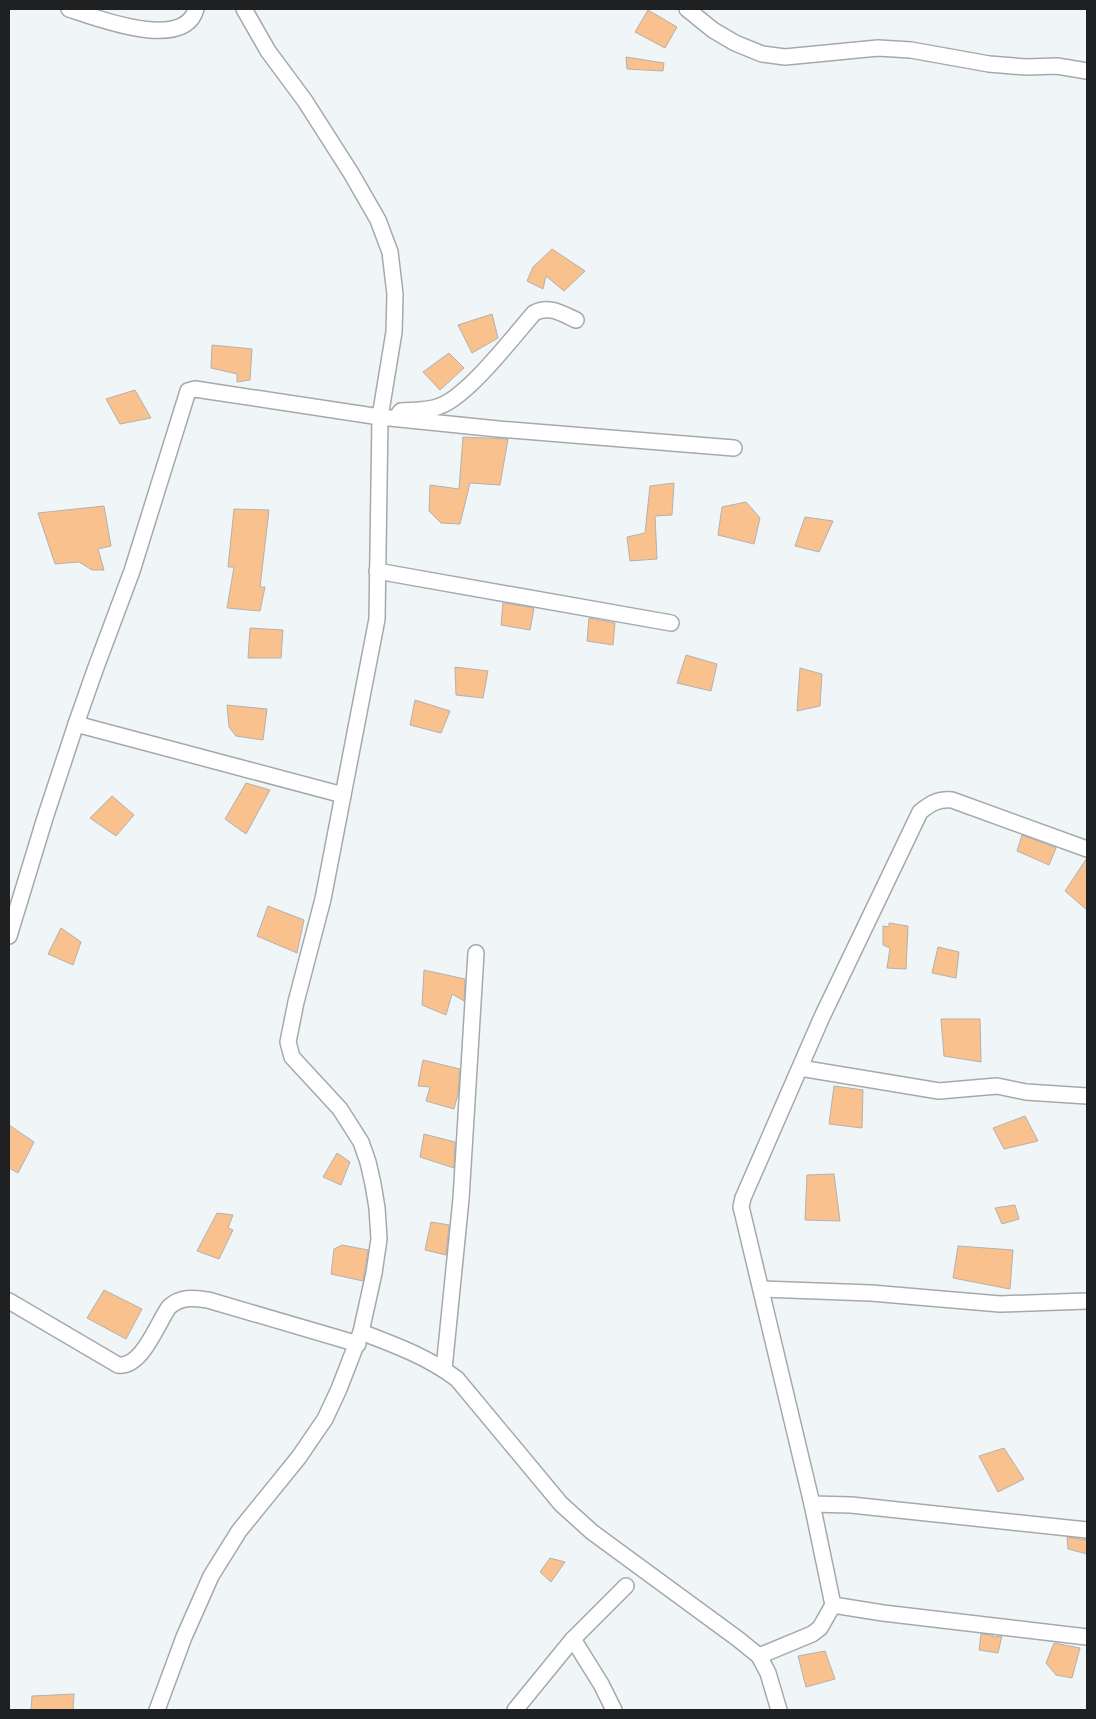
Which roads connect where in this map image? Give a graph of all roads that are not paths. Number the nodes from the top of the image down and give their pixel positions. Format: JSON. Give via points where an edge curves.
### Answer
{"nodes":[{"id":1,"x":69,"y":9,"type":"edge"},
{"id":2,"x":196,"y":9,"type":"edge"},
{"id":3,"x":244,"y":9,"type":"edge"},
{"id":4,"x":686,"y":9,"type":"edge"},
{"id":5,"x":1087,"y":71,"type":"edge"},
{"id":6,"x":576,"y":320,"type":"dead end"},
{"id":7,"x":380,"y":417,"type":"junction"},
{"id":8,"x":397,"y":418,"type":"junction"},
{"id":9,"x":734,"y":448,"type":"dead end"},
{"id":10,"x":377,"y":571,"type":"junction"},
{"id":11,"x":671,"y":623,"type":"dead end"},
{"id":12,"x":76,"y":724,"type":"junction"},
{"id":13,"x":343,"y":795,"type":"junction"},
{"id":14,"x":1087,"y":849,"type":"edge"},
{"id":15,"x":9,"y":936,"type":"edge"},
{"id":16,"x":476,"y":953,"type":"dead end"},
{"id":17,"x":800,"y":1068,"type":"junction"},
{"id":18,"x":1087,"y":1096,"type":"edge"},
{"id":19,"x":761,"y":1289,"type":"junction"},
{"id":20,"x":9,"y":1301,"type":"edge"},
{"id":21,"x":1087,"y":1301,"type":"edge"},
{"id":22,"x":360,"y":1338,"type":"junction"},
{"id":23,"x":444,"y":1369,"type":"junction"},
{"id":24,"x":812,"y":1504,"type":"junction"},
{"id":25,"x":1087,"y":1530,"type":"edge"},
{"id":26,"x":626,"y":1586,"type":"dead end"},
{"id":27,"x":833,"y":1605,"type":"junction"},
{"id":28,"x":1087,"y":1638,"type":"edge"},
{"id":29,"x":573,"y":1639,"type":"junction"},
{"id":30,"x":758,"y":1656,"type":"junction"},
{"id":31,"x":158,"y":1710,"type":"edge"},
{"id":32,"x":515,"y":1710,"type":"edge"},
{"id":33,"x":614,"y":1710,"type":"edge"},
{"id":34,"x":779,"y":1710,"type":"edge"}],
"edges":[{"from":1,"to":2,"type":"street","via":[[145,30],[169,29],[184,24],[192,20]]},
{"from":3,"to":7,"type":"street","via":[[351,173],[378,220],[390,252],[395,294],[394,332]]},
{"from":4,"to":5,"type":"street","via":[[735,43],[762,54],[785,58],[878,48],[911,50],[990,64],[1057,66]]},
{"from":6,"to":8,"type":"street","via":[[555,310],[544,309],[534,313],[482,372],[450,402],[430,409],[402,411]]},
{"from":7,"to":8,"type":"street"},
{"from":7,"to":10,"type":"street"},
{"from":7,"to":12,"type":"street","via":[[195,389],[188,391],[132,570]]},
{"from":8,"to":9,"type":"street"},
{"from":10,"to":11,"type":"street"},
{"from":10,"to":13,"type":"street","via":[[373,644]]},
{"from":12,"to":13,"type":"street"},
{"from":12,"to":15,"type":"street"},
{"from":13,"to":22,"type":"street","via":[[323,898],[288,1042],[298,1065],[340,1109],[361,1142],[368,1162],[379,1239]]},
{"from":14,"to":17,"type":"street","via":[[952,800],[931,803],[920,812]]},
{"from":16,"to":23,"type":"street","via":[[461,1199]]},
{"from":17,"to":18,"type":"street","via":[[939,1091],[997,1086],[1043,1094]]},
{"from":17,"to":19,"type":"street","via":[[741,1207]]},
{"from":19,"to":21,"type":"street","via":[[871,1293],[993,1304]]},
{"from":19,"to":24,"type":"street"},
{"from":20,"to":22,"type":"street","via":[[123,1366],[136,1360],[169,1307],[176,1301],[189,1298]]},
{"from":22,"to":23,"type":"street","via":[[423,1357]]},
{"from":22,"to":31,"type":"street","via":[[325,1419],[299,1457],[239,1531],[211,1576],[184,1637]]},
{"from":23,"to":30,"type":"street","via":[[482,1407],[567,1510]]},
{"from":24,"to":25,"type":"street","via":[[851,1505]]},
{"from":24,"to":27,"type":"street"},
{"from":26,"to":29,"type":"street"},
{"from":27,"to":28,"type":"street"},
{"from":27,"to":30,"type":"street","via":[[820,1628],[812,1634]]},
{"from":29,"to":32,"type":"street"},
{"from":29,"to":33,"type":"street"},
{"from":30,"to":34,"type":"street","via":[[768,1673]]}]}
